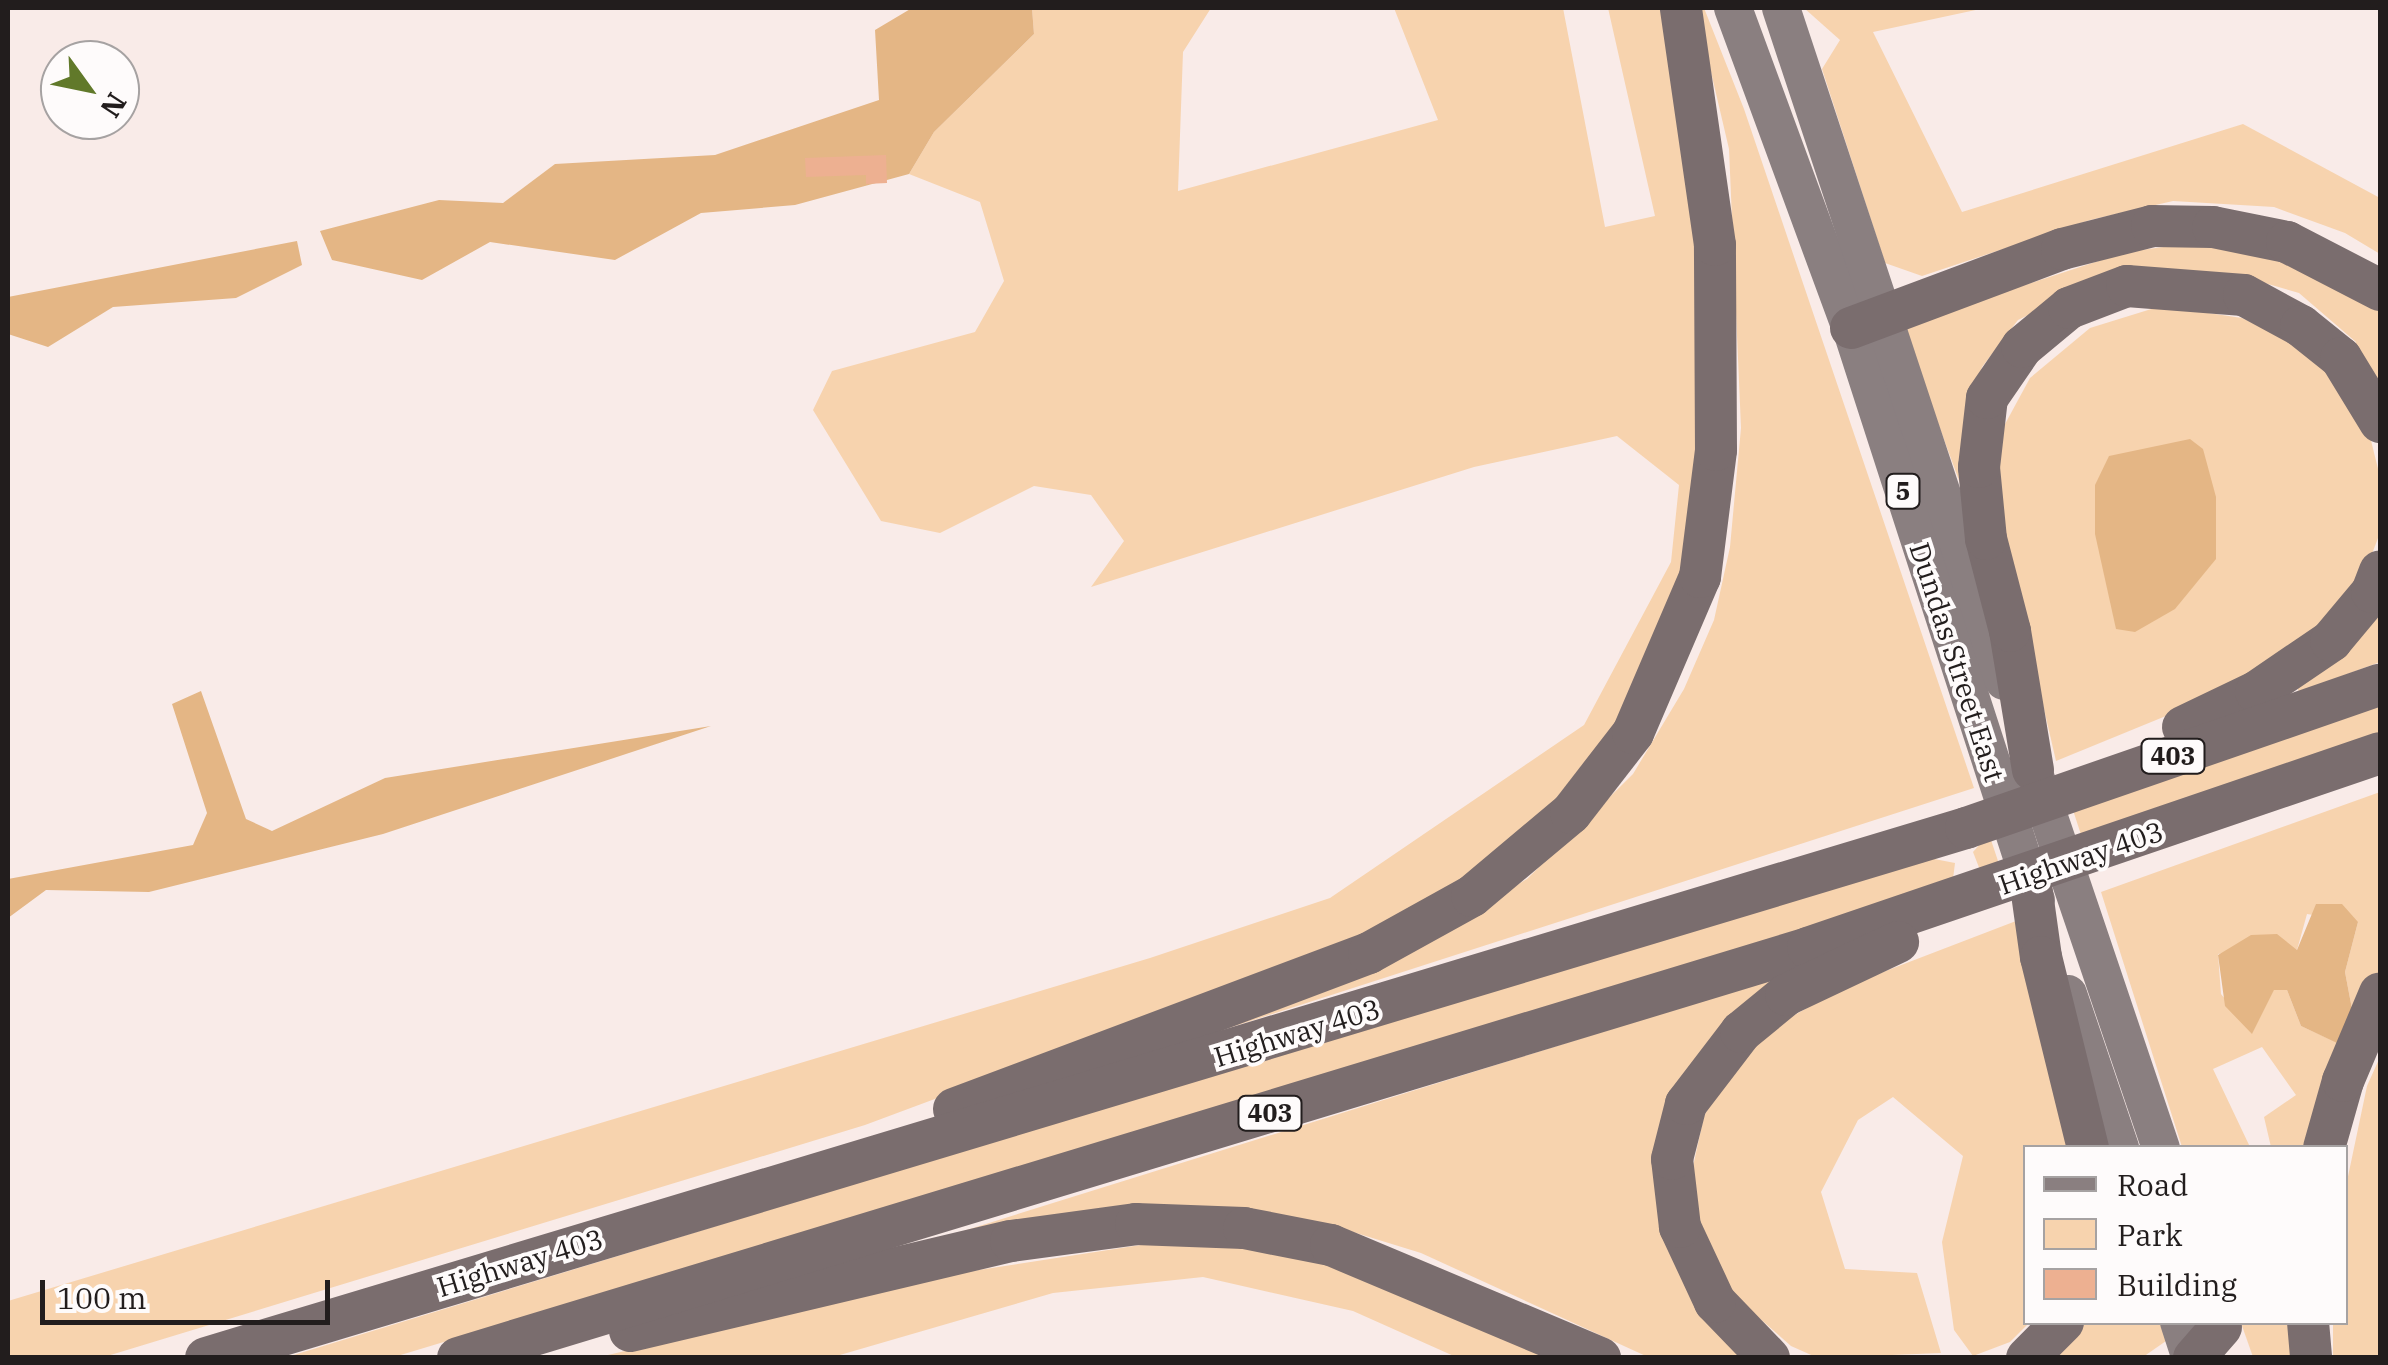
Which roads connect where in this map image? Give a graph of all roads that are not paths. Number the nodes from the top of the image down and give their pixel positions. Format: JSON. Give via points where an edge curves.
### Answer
{"nodes":[{"id":1,"x":1681,"y":8,"type":"edge"},
{"id":2,"x":1732,"y":8,"type":"edge"},
{"id":3,"x":1781,"y":8,"type":"edge"},
{"id":4,"x":2380,"y":290,"type":"edge"},
{"id":5,"x":1867,"y":322,"type":"junction"},
{"id":6,"x":2380,"y":422,"type":"edge"},
{"id":7,"x":2380,"y":570,"type":"edge"},
{"id":8,"x":2380,"y":685,"type":"edge"},
{"id":9,"x":2028,"y":742,"type":"junction"},
{"id":10,"x":2380,"y":753,"type":"edge"},
{"id":11,"x":1966,"y":828,"type":"junction"},
{"id":12,"x":2076,"y":861,"type":"junction"},
{"id":13,"x":2030,"y":880,"type":"joint"},
{"id":14,"x":2047,"y":955,"type":"junction"},
{"id":15,"x":2380,"y":993,"type":"edge"},
{"id":16,"x":2087,"y":1145,"type":"edge"},
{"id":17,"x":2119,"y":1145,"type":"edge"},
{"id":18,"x":2160,"y":1145,"type":"edge"},
{"id":19,"x":2325,"y":1145,"type":"edge"},
{"id":20,"x":772,"y":1186,"type":"junction"},
{"id":21,"x":2060,"y":1325,"type":"edge"},
{"id":22,"x":2183,"y":1325,"type":"edge"},
{"id":23,"x":2308,"y":1325,"type":"edge"},
{"id":24,"x":2211,"y":1344,"type":"edge"},
{"id":25,"x":460,"y":1357,"type":"edge"},
{"id":26,"x":206,"y":1358,"type":"edge"},
{"id":27,"x":1600,"y":1358,"type":"edge"},
{"id":28,"x":1769,"y":1358,"type":"edge"},
{"id":29,"x":2026,"y":1358,"type":"edge"},
{"id":30,"x":2311,"y":1358,"type":"edge"}],
"edges":[{"from":1,"to":20,"type":"highway","via":[[1715,245],[1716,450],[1700,576],[1633,733],[1572,812],[1472,896],[1370,954],[915,1124]]},
{"from":2,"to":5,"type":"main road","name":"Dundas Street East","number":"5"},
{"from":3,"to":5,"type":"main road","name":"Dundas Street East","number":"5"},
{"from":4,"to":5,"type":"highway","via":[[2287,242],[2214,227],[2152,226],[2062,248]]},
{"from":5,"to":9,"type":"main road","name":"Dundas Street East","number":"5"},
{"from":5,"to":13,"type":"main road","name":"Dundas Street East","number":"5","via":[[1983,745]]},
{"from":6,"to":9,"type":"highway","via":[[2341,358],[2302,326],[2244,295],[2127,286],[2068,308],[2022,346],[1988,398],[1979,467],[1986,540]]},
{"from":7,"to":11,"type":"highway","via":[[2372,592],[2332,641],[2256,692],[2048,780]]},
{"from":8,"to":11,"type":"highway","name":"Highway 403","number":"403"},
{"from":9,"to":18,"type":"main road","name":"Dundas Street East","number":"5"},
{"from":10,"to":12,"type":"highway","name":"Highway 403","number":"403"},
{"from":11,"to":20,"type":"highway","name":"Highway 403","number":"403","via":[[1165,1074]]},
{"from":12,"to":25,"type":"highway","name":"Highway 403","number":"403"},
{"from":12,"to":28,"type":"highway","via":[[1786,995],[1741,1032],[1686,1104],[1672,1159],[1680,1226],[1716,1302]]},
{"from":13,"to":14,"type":"highway"},
{"from":14,"to":16,"type":"highway"},
{"from":14,"to":17,"type":"main road"},
{"from":15,"to":19,"type":"highway"},
{"from":20,"to":26,"type":"highway","name":"Highway 403","number":"403"},
{"from":21,"to":29,"type":"highway"},
{"from":22,"to":24,"type":"main road"},
{"from":23,"to":30,"type":"highway"},
{"from":25,"to":27,"type":"highway","via":[[537,1352],[1011,1242],[1136,1224],[1244,1228],[1331,1245]]}]}
